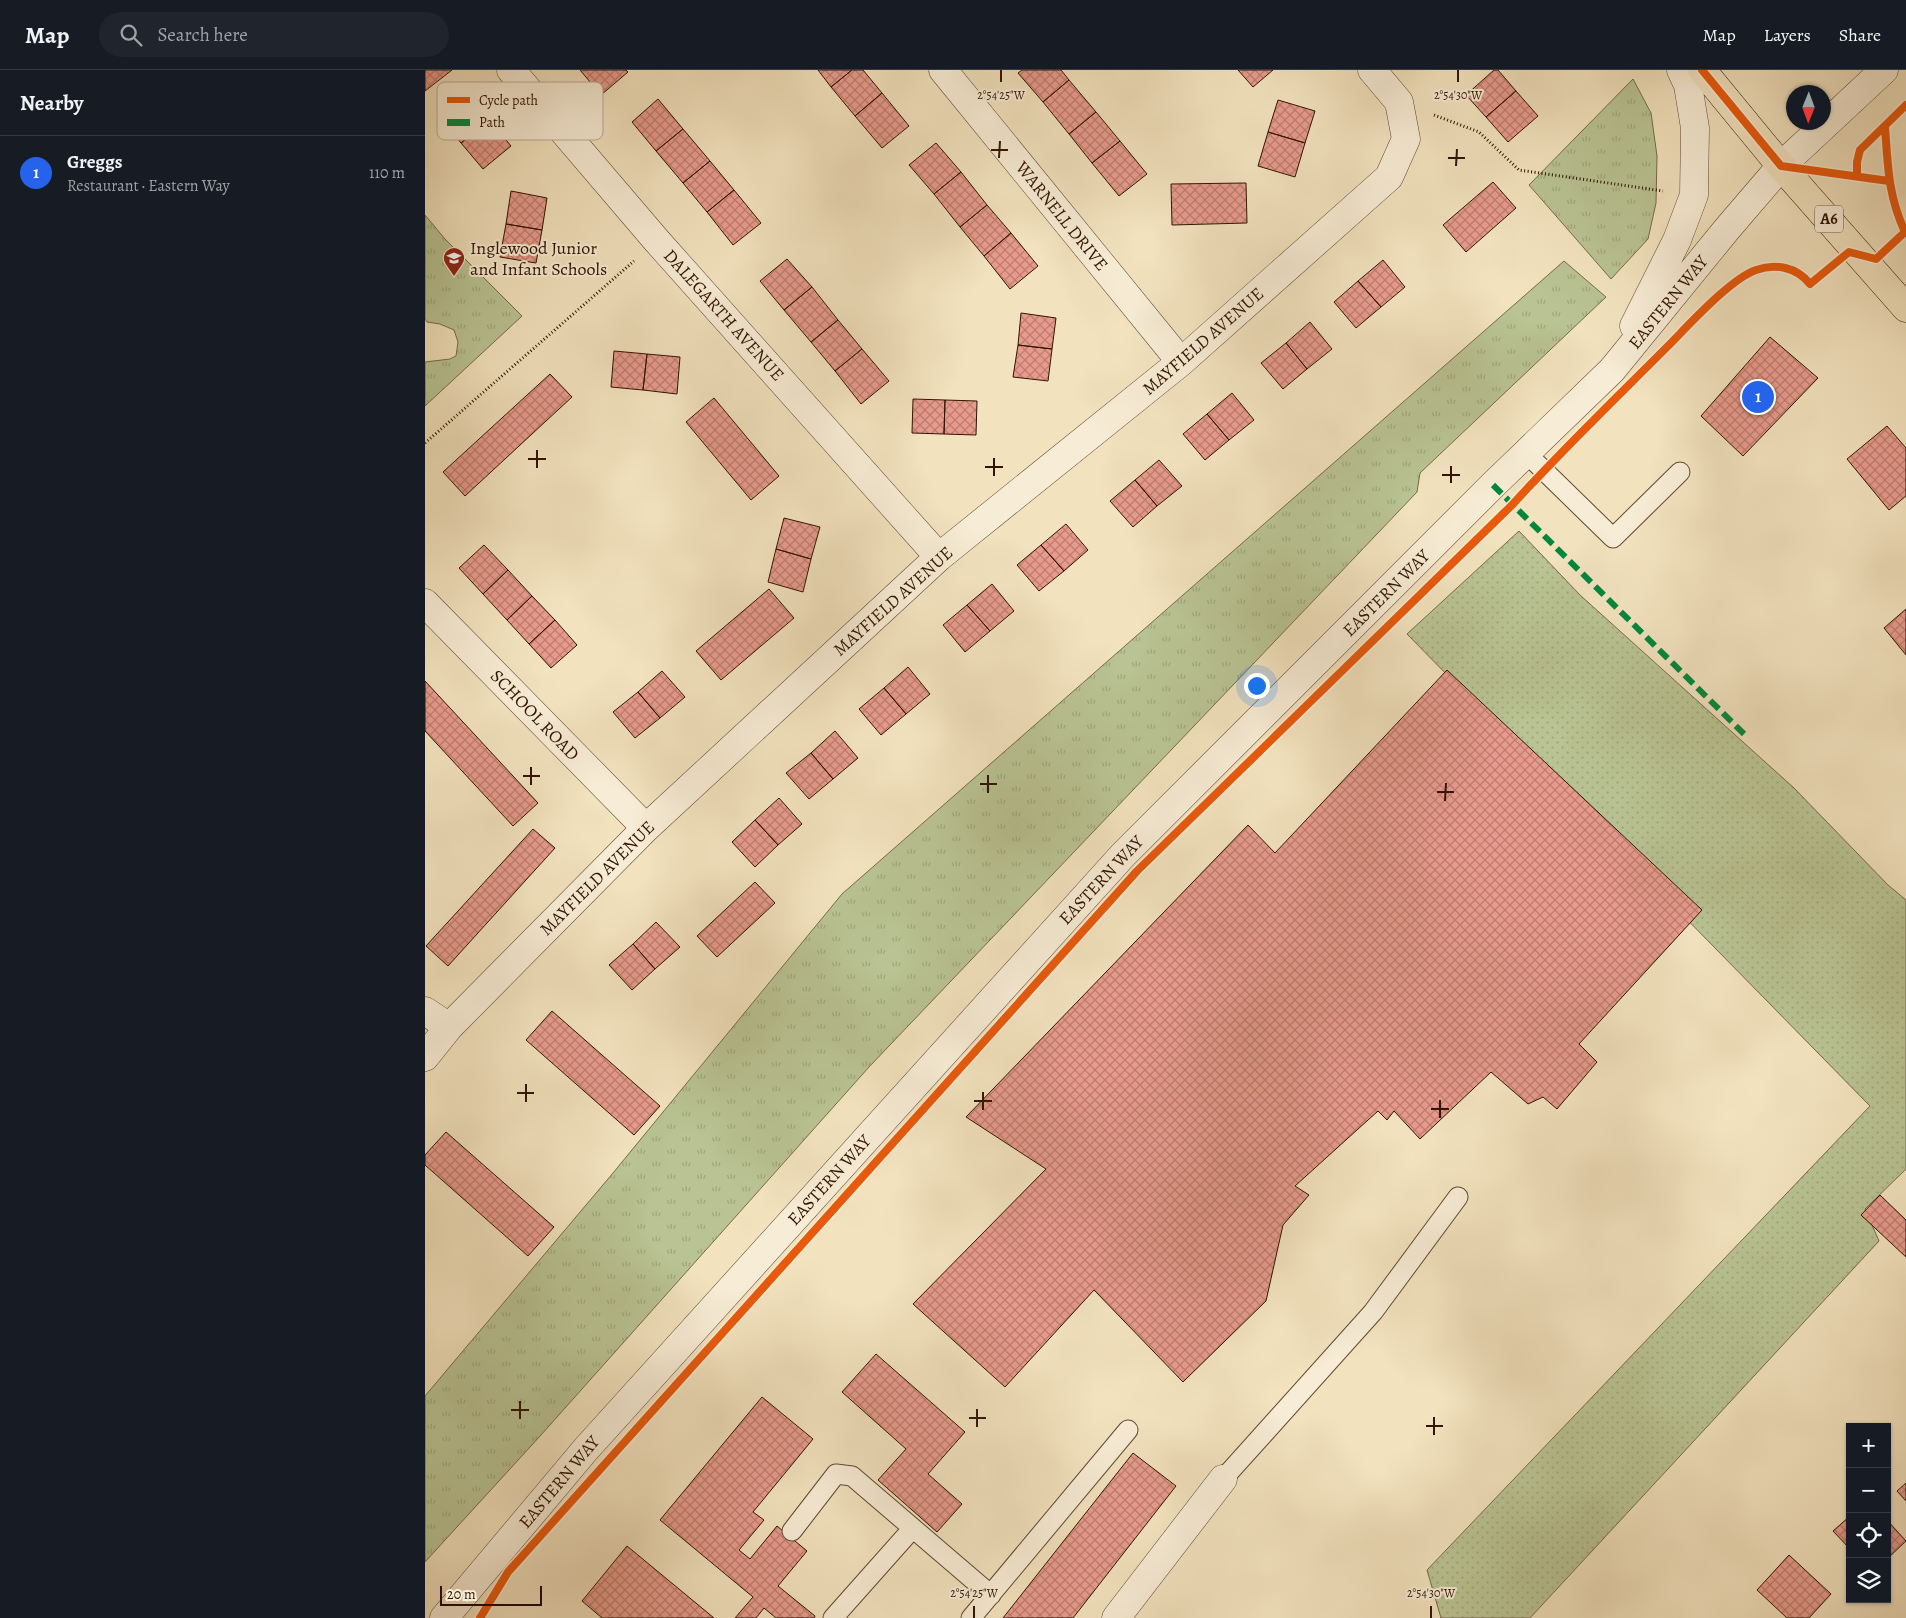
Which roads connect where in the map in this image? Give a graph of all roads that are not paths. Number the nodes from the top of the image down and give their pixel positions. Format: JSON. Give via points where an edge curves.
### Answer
{"nodes":[{"id":1,"x":511,"y":70,"type":"edge"},
{"id":2,"x":943,"y":70,"type":"edge"},
{"id":3,"x":1372,"y":70,"type":"edge"},
{"id":4,"x":1681,"y":70,"type":"edge"},
{"id":5,"x":1702,"y":70,"type":"edge"},
{"id":6,"x":1884,"y":70,"type":"edge"},
{"id":7,"x":521,"y":82,"type":"edge"},
{"id":8,"x":571,"y":140,"type":"edge"},
{"id":9,"x":1781,"y":166,"type":"junction"},
{"id":10,"x":1906,"y":308,"type":"edge"},
{"id":11,"x":1181,"y":362,"type":"junction"},
{"id":12,"x":1612,"y":370,"type":"junction"},
{"id":13,"x":1526,"y":453,"type":"junction"},
{"id":14,"x":1680,"y":472,"type":"dead end"},
{"id":15,"x":939,"y":558,"type":"junction"},
{"id":16,"x":425,"y":603,"type":"edge"},
{"id":17,"x":646,"y":828,"type":"junction"},
{"id":18,"x":425,"y":1011,"type":"edge"},
{"id":19,"x":449,"y":1027,"type":"junction"},
{"id":20,"x":425,"y":1058,"type":"edge"},
{"id":21,"x":1458,"y":1197,"type":"dead end"},
{"id":22,"x":1128,"y":1430,"type":"dead end"},
{"id":23,"x":1223,"y":1479,"type":"joint"},
{"id":24,"x":913,"y":1528,"type":"junction"},
{"id":25,"x":792,"y":1531,"type":"dead end"},
{"id":26,"x":991,"y":1595,"type":"junction"},
{"id":27,"x":444,"y":1618,"type":"edge"},
{"id":28,"x":833,"y":1618,"type":"edge"},
{"id":29,"x":971,"y":1618,"type":"edge"},
{"id":30,"x":1116,"y":1618,"type":"edge"}],
"edges":[{"from":1,"to":7,"type":"street","name":"DALEGARTH AVENUE"},
{"from":2,"to":11,"type":"street","name":"WARNELL DRIVE"},
{"from":3,"to":11,"type":"street","name":"MAYFIELD AVENUE","via":[[1399,102],[1406,139],[1389,176]]},
{"from":4,"to":12,"type":"street","via":[[1688,85],[1695,128],[1694,195],[1677,240]]},
{"from":5,"to":9,"type":"main road","number":"A6"},
{"from":6,"to":9,"type":"street","name":"EASTERN WAY"},
{"from":8,"to":15,"type":"street","name":"DALEGARTH AVENUE"},
{"from":9,"to":10,"type":"main road","number":"A6"},
{"from":9,"to":12,"type":"street","name":"EASTERN WAY"},
{"from":11,"to":15,"type":"street","name":"MAYFIELD AVENUE"},
{"from":12,"to":13,"type":"street","name":"EASTERN WAY"},
{"from":13,"to":14,"type":"lane","via":[[1613,538]]},
{"from":13,"to":27,"type":"street","name":"EASTERN WAY","via":[[1123,855],[586,1449]]},
{"from":15,"to":17,"type":"street","name":"MAYFIELD AVENUE"},
{"from":16,"to":17,"type":"street","name":"SCHOOL ROAD"},
{"from":17,"to":19,"type":"street","name":"MAYFIELD AVENUE"},
{"from":18,"to":19,"type":"street"},
{"from":19,"to":20,"type":"street","name":"MAYFIELD AVENUE"},
{"from":21,"to":23,"type":"lane","via":[[1373,1312]]},
{"from":22,"to":26,"type":"lane"},
{"from":23,"to":30,"type":"street"},
{"from":24,"to":25,"type":"lane","via":[[852,1476],[836,1474]]},
{"from":24,"to":26,"type":"lane"},
{"from":24,"to":28,"type":"lane"},
{"from":26,"to":29,"type":"lane"}]}
